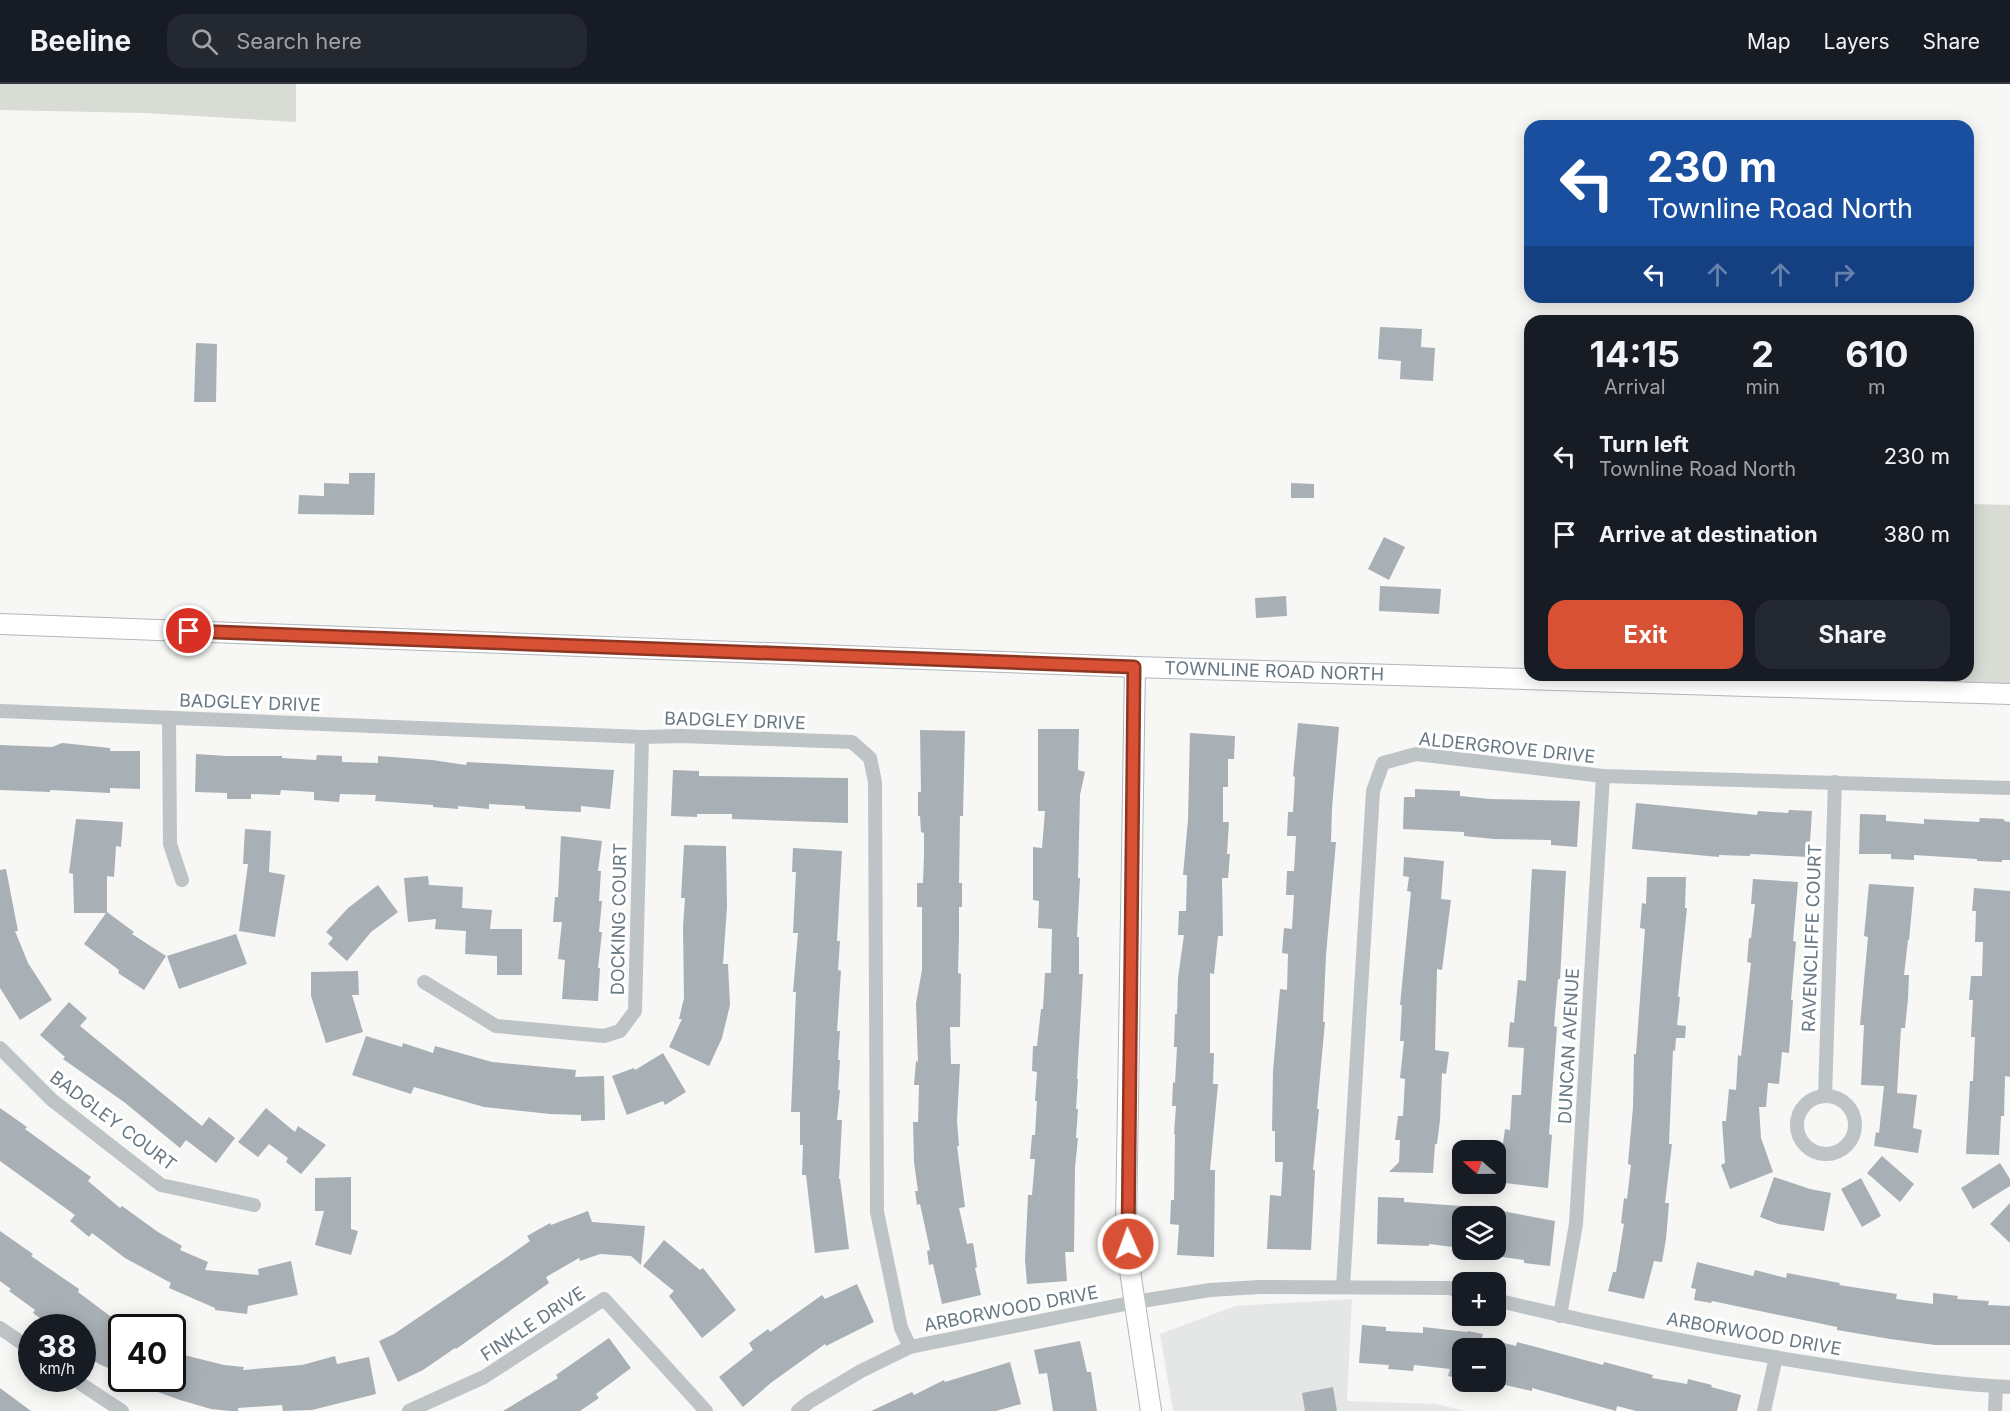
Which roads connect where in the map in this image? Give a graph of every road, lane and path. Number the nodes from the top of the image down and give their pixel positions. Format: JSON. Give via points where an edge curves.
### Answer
{"nodes":[{"id":1,"x":0,"y":624,"type":"edge"},
{"id":2,"x":1134,"y":667,"type":"junction"},
{"id":3,"x":1524,"y":679,"type":"edge"},
{"id":4,"x":1588,"y":681,"type":"edge"},
{"id":5,"x":2010,"y":694,"type":"edge"},
{"id":6,"x":0,"y":711,"type":"edge"},
{"id":7,"x":169,"y":718,"type":"junction"},
{"id":8,"x":642,"y":737,"type":"junction"},
{"id":9,"x":1604,"y":776,"type":"junction"},
{"id":10,"x":1835,"y":782,"type":"junction"},
{"id":11,"x":2010,"y":788,"type":"edge"},
{"id":12,"x":182,"y":880,"type":"dead end"},
{"id":13,"x":424,"y":981,"type":"dead end"},
{"id":14,"x":0,"y":1048,"type":"edge"},
{"id":15,"x":1826,"y":1096,"type":"junction"},
{"id":16,"x":254,"y":1205,"type":"dead end"},
{"id":17,"x":1342,"y":1287,"type":"junction"},
{"id":18,"x":1452,"y":1289,"type":"edge"},
{"id":19,"x":1135,"y":1302,"type":"junction"},
{"id":20,"x":1506,"y":1302,"type":"edge"},
{"id":21,"x":1560,"y":1316,"type":"junction"},
{"id":22,"x":0,"y":1328,"type":"edge"},
{"id":23,"x":18,"y":1340,"type":"edge"},
{"id":24,"x":910,"y":1347,"type":"junction"},
{"id":25,"x":1776,"y":1357,"type":"junction"},
{"id":26,"x":1996,"y":1387,"type":"junction"},
{"id":27,"x":2010,"y":1388,"type":"edge"},
{"id":28,"x":93,"y":1392,"type":"edge"},
{"id":29,"x":122,"y":1411,"type":"edge"},
{"id":30,"x":409,"y":1411,"type":"edge"},
{"id":31,"x":706,"y":1411,"type":"edge"},
{"id":32,"x":798,"y":1411,"type":"edge"},
{"id":33,"x":1151,"y":1411,"type":"edge"},
{"id":34,"x":1764,"y":1411,"type":"edge"},
{"id":35,"x":1995,"y":1411,"type":"edge"}],
"edges":[{"from":1,"to":2,"type":"street","name":"TOWNLINE ROAD NORTH"},
{"from":2,"to":3,"type":"street","name":"TOWNLINE ROAD NORTH"},
{"from":2,"to":19,"type":"street","via":[[1126,1224]]},
{"from":4,"to":5,"type":"street","name":"TOWNLINE ROAD NORTH"},
{"from":6,"to":7,"type":"street","name":"BADGLEY DRIVE"},
{"from":7,"to":8,"type":"street","name":"BADGLEY DRIVE"},
{"from":7,"to":12,"type":"street","via":[[170,844]]},
{"from":8,"to":13,"type":"street","name":"DOCKING COURT","via":[[635,1011],[620,1031],[604,1036],[496,1026]]},
{"from":8,"to":24,"type":"street","name":"BADGLEY DRIVE","via":[[852,742],[870,758],[875,782],[877,1212],[901,1328]]},
{"from":9,"to":10,"type":"street","name":"ALDERGROVE DRIVE"},
{"from":9,"to":17,"type":"street","name":"ALDERGROVE DRIVE","via":[[1416,754],[1383,763],[1373,790]]},
{"from":9,"to":21,"type":"street","name":"DUNCAN AVENUE","via":[[1576,1224]]},
{"from":10,"to":11,"type":"street","name":"ALDERGROVE DRIVE"},
{"from":10,"to":15,"type":"street","name":"RAVENCLIFFE COURT"},
{"from":14,"to":16,"type":"street","name":"BADGLEY COURT","via":[[52,1100],[161,1185]]},
{"from":15,"to":15,"type":"street","via":[[1816,1097],[1801,1109],[1797,1128],[1805,1145],[1822,1154],[1848,1144],[1855,1126],[1850,1108],[1843,1101]]},
{"from":17,"to":18,"type":"street","name":"ARBORWOOD DRIVE"},
{"from":17,"to":19,"type":"street","name":"ARBORWOOD DRIVE","via":[[1210,1290]]},
{"from":19,"to":24,"type":"street","name":"ARBORWOOD DRIVE"},
{"from":19,"to":33,"type":"street"},
{"from":20,"to":21,"type":"street","name":"ARBORWOOD DRIVE"},
{"from":21,"to":25,"type":"street","name":"ARBORWOOD DRIVE"},
{"from":22,"to":23,"type":"street"},
{"from":24,"to":32,"type":"street","name":"ARBORWOOD DRIVE","via":[[861,1371]]},
{"from":25,"to":26,"type":"street","name":"ARBORWOOD DRIVE","via":[[1892,1376]]},
{"from":25,"to":34,"type":"street"},
{"from":26,"to":27,"type":"street","name":"ARBORWOOD DRIVE"},
{"from":26,"to":35,"type":"street"},
{"from":28,"to":29,"type":"street"},
{"from":30,"to":31,"type":"street","name":"FINKLE DRIVE","via":[[484,1377],[604,1299]]}]}
